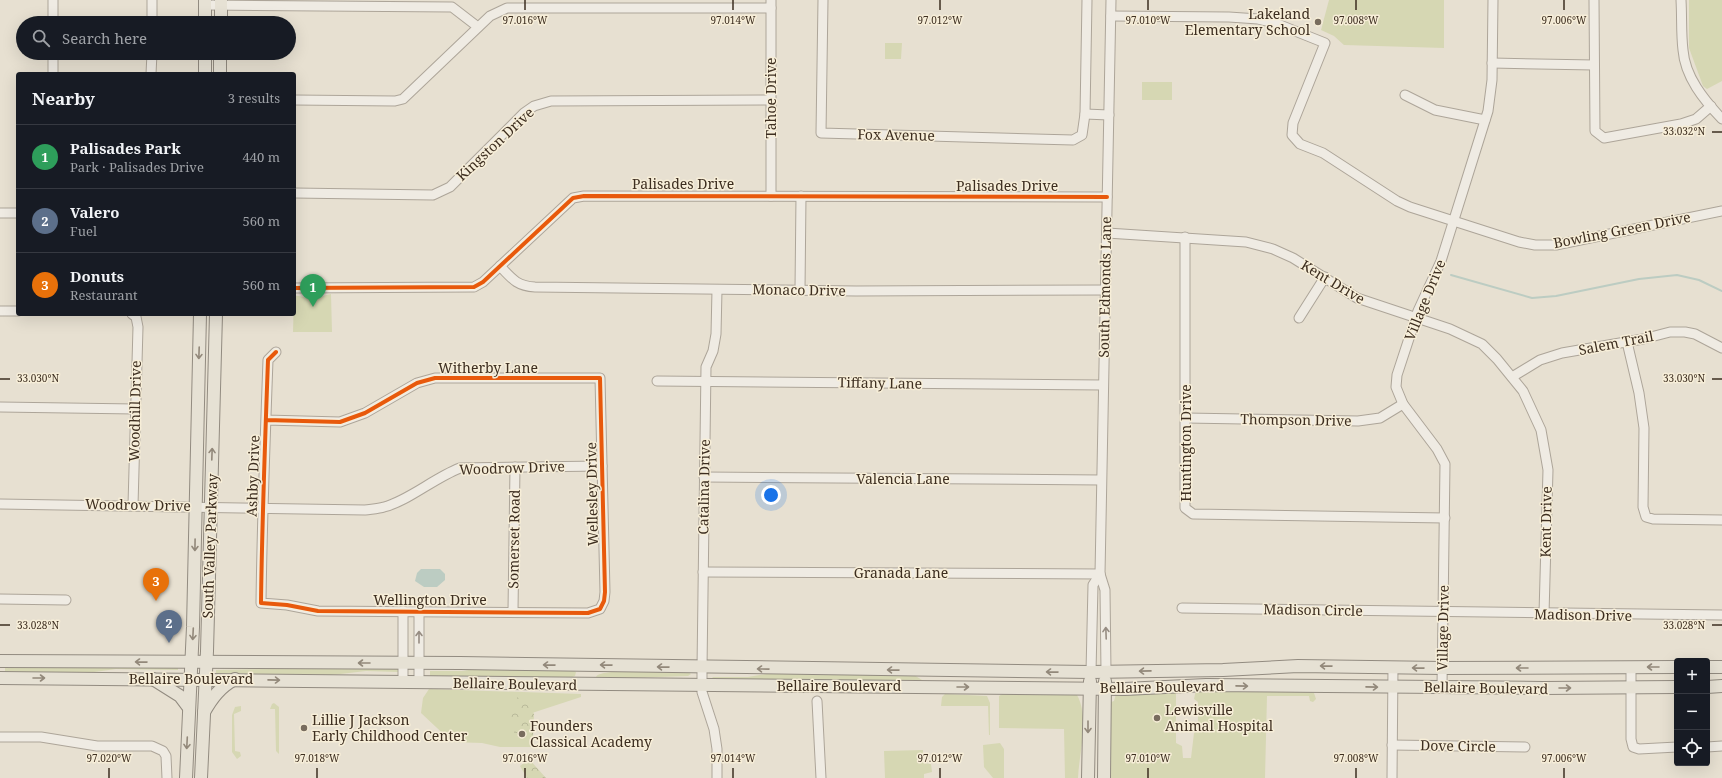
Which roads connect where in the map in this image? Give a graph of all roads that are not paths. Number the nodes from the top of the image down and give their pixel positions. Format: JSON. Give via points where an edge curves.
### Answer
{"nodes":[{"id":1,"x":53,"y":0,"type":"edge"},
{"id":2,"x":152,"y":0,"type":"edge"},
{"id":3,"x":823,"y":0,"type":"edge"},
{"id":4,"x":1088,"y":0,"type":"edge"},
{"id":5,"x":1112,"y":0,"type":"edge"},
{"id":6,"x":1493,"y":0,"type":"edge"},
{"id":7,"x":1594,"y":0,"type":"edge"},
{"id":8,"x":1681,"y":0,"type":"edge"},
{"id":9,"x":205,"y":2,"type":"edge"},
{"id":10,"x":221,"y":2,"type":"edge"},
{"id":11,"x":771,"y":4,"type":"edge"},
{"id":12,"x":53,"y":16,"type":"edge"},
{"id":13,"x":152,"y":16,"type":"edge"},
{"id":14,"x":205,"y":16,"type":"edge"},
{"id":15,"x":221,"y":16,"type":"edge"},
{"id":16,"x":1111,"y":16,"type":"junction"},
{"id":17,"x":478,"y":27,"type":"junction"},
{"id":18,"x":53,"y":60,"type":"edge"},
{"id":19,"x":152,"y":60,"type":"edge"},
{"id":20,"x":205,"y":60,"type":"edge"},
{"id":21,"x":220,"y":60,"type":"edge"},
{"id":22,"x":1492,"y":63,"type":"junction"},
{"id":23,"x":1594,"y":65,"type":"junction"},
{"id":24,"x":53,"y":72,"type":"edge"},
{"id":25,"x":151,"y":72,"type":"edge"},
{"id":26,"x":205,"y":72,"type":"edge"},
{"id":27,"x":220,"y":72,"type":"edge"},
{"id":28,"x":1405,"y":95,"type":"dead end"},
{"id":29,"x":296,"y":100,"type":"edge"},
{"id":30,"x":771,"y":100,"type":"junction"},
{"id":31,"x":1711,"y":106,"type":"junction"},
{"id":32,"x":1085,"y":114,"type":"junction"},
{"id":33,"x":1109,"y":115,"type":"junction"},
{"id":34,"x":1722,"y":119,"type":"edge"},
{"id":35,"x":1485,"y":120,"type":"junction"},
{"id":36,"x":296,"y":194,"type":"edge"},
{"id":37,"x":771,"y":196,"type":"junction"},
{"id":38,"x":801,"y":196,"type":"junction"},
{"id":39,"x":1107,"y":197,"type":"junction"},
{"id":40,"x":1722,"y":211,"type":"edge"},
{"id":41,"x":0,"y":213,"type":"edge"},
{"id":42,"x":16,"y":213,"type":"edge"},
{"id":43,"x":1454,"y":222,"type":"junction"},
{"id":44,"x":1107,"y":233,"type":"junction"},
{"id":45,"x":1185,"y":237,"type":"junction"},
{"id":46,"x":500,"y":266,"type":"junction"},
{"id":47,"x":1325,"y":277,"type":"junction"},
{"id":48,"x":296,"y":288,"type":"edge"},
{"id":49,"x":717,"y":290,"type":"junction"},
{"id":50,"x":800,"y":290,"type":"junction"},
{"id":51,"x":1106,"y":290,"type":"junction"},
{"id":52,"x":0,"y":311,"type":"edge"},
{"id":53,"x":16,"y":311,"type":"edge"},
{"id":54,"x":134,"y":316,"type":"edge"},
{"id":55,"x":200,"y":316,"type":"edge"},
{"id":56,"x":216,"y":316,"type":"edge"},
{"id":57,"x":1299,"y":318,"type":"dead end"},
{"id":58,"x":1415,"y":319,"type":"junction"},
{"id":59,"x":1627,"y":342,"type":"junction"},
{"id":60,"x":1722,"y":348,"type":"edge"},
{"id":61,"x":276,"y":352,"type":"dead end"},
{"id":62,"x":600,"y":378,"type":"joint"},
{"id":63,"x":1512,"y":378,"type":"junction"},
{"id":64,"x":657,"y":381,"type":"dead end"},
{"id":65,"x":706,"y":381,"type":"junction"},
{"id":66,"x":1104,"y":385,"type":"junction"},
{"id":67,"x":1403,"y":404,"type":"junction"},
{"id":68,"x":0,"y":407,"type":"edge"},
{"id":69,"x":136,"y":410,"type":"junction"},
{"id":70,"x":1186,"y":418,"type":"junction"},
{"id":71,"x":266,"y":420,"type":"junction"},
{"id":72,"x":602,"y":466,"type":"junction"},
{"id":73,"x":515,"y":467,"type":"junction"},
{"id":74,"x":704,"y":477,"type":"junction"},
{"id":75,"x":1101,"y":480,"type":"junction"},
{"id":76,"x":0,"y":504,"type":"edge"},
{"id":77,"x":133,"y":505,"type":"junction"},
{"id":78,"x":195,"y":506,"type":"junction"},
{"id":79,"x":211,"y":507,"type":"junction"},
{"id":80,"x":262,"y":508,"type":"junction"},
{"id":81,"x":1445,"y":518,"type":"junction"},
{"id":82,"x":1722,"y":520,"type":"edge"},
{"id":83,"x":703,"y":572,"type":"junction"},
{"id":84,"x":1100,"y":574,"type":"junction"},
{"id":85,"x":0,"y":599,"type":"edge"},
{"id":86,"x":66,"y":600,"type":"dead end"},
{"id":87,"x":260,"y":603,"type":"joint"},
{"id":88,"x":1182,"y":608,"type":"dead end"},
{"id":89,"x":600,"y":609,"type":"joint"},
{"id":90,"x":403,"y":611,"type":"junction"},
{"id":91,"x":419,"y":611,"type":"junction"},
{"id":92,"x":513,"y":612,"type":"junction"},
{"id":93,"x":1443,"y":612,"type":"junction"},
{"id":94,"x":1544,"y":614,"type":"junction"},
{"id":95,"x":1722,"y":615,"type":"edge"},
{"id":96,"x":0,"y":661,"type":"edge"},
{"id":97,"x":192,"y":662,"type":"junction"},
{"id":98,"x":206,"y":662,"type":"junction"},
{"id":99,"x":403,"y":663,"type":"junction"},
{"id":100,"x":419,"y":663,"type":"junction"},
{"id":101,"x":588,"y":665,"type":"junction"},
{"id":102,"x":1722,"y":666,"type":"edge"},
{"id":103,"x":1393,"y":667,"type":"junction"},
{"id":104,"x":1631,"y":667,"type":"junction"},
{"id":105,"x":1674,"y":667,"type":"edge"},
{"id":106,"x":1710,"y":667,"type":"edge"},
{"id":107,"x":702,"y":668,"type":"junction"},
{"id":108,"x":1442,"y":668,"type":"junction"},
{"id":109,"x":932,"y":671,"type":"junction"},
{"id":110,"x":1091,"y":672,"type":"junction"},
{"id":111,"x":1106,"y":672,"type":"junction"},
{"id":112,"x":0,"y":678,"type":"edge"},
{"id":113,"x":191,"y":678,"type":"junction"},
{"id":114,"x":152,"y":679,"type":"junction"},
{"id":115,"x":205,"y":679,"type":"junction"},
{"id":116,"x":235,"y":679,"type":"junction"},
{"id":117,"x":403,"y":682,"type":"junction"},
{"id":118,"x":419,"y":682,"type":"junction"},
{"id":119,"x":587,"y":685,"type":"junction"},
{"id":120,"x":702,"y":686,"type":"junction"},
{"id":121,"x":1722,"y":686,"type":"edge"},
{"id":122,"x":933,"y":687,"type":"junction"},
{"id":123,"x":1393,"y":687,"type":"junction"},
{"id":124,"x":1442,"y":687,"type":"junction"},
{"id":125,"x":1674,"y":687,"type":"edge"},
{"id":126,"x":1710,"y":687,"type":"edge"},
{"id":127,"x":1088,"y":688,"type":"junction"},
{"id":128,"x":1105,"y":688,"type":"junction"},
{"id":129,"x":1632,"y":688,"type":"junction"},
{"id":130,"x":817,"y":702,"type":"dead end"},
{"id":131,"x":189,"y":708,"type":"junction"},
{"id":132,"x":203,"y":713,"type":"junction"},
{"id":133,"x":0,"y":736,"type":"edge"},
{"id":134,"x":1392,"y":745,"type":"junction"},
{"id":135,"x":1524,"y":746,"type":"dead end"},
{"id":136,"x":1710,"y":746,"type":"edge"},
{"id":137,"x":1722,"y":746,"type":"edge"},
{"id":138,"x":1674,"y":747,"type":"edge"},
{"id":139,"x":167,"y":778,"type":"edge"},
{"id":140,"x":186,"y":778,"type":"edge"},
{"id":141,"x":201,"y":778,"type":"edge"},
{"id":142,"x":717,"y":778,"type":"edge"},
{"id":143,"x":821,"y":778,"type":"edge"},
{"id":144,"x":1088,"y":778,"type":"edge"},
{"id":145,"x":1104,"y":778,"type":"edge"},
{"id":146,"x":1392,"y":778,"type":"edge"}],
"edges":[{"from":1,"to":12,"type":"street"},
{"from":2,"to":13,"type":"street"},
{"from":3,"to":32,"type":"street","name":"Fox Avenue","via":[[821,133],[1073,140],[1082,135]]},
{"from":4,"to":32,"type":"street","name":"Fox Avenue"},
{"from":5,"to":16,"type":"street","name":"South Edmonds Lane"},
{"from":6,"to":22,"type":"street","name":"Village Drive"},
{"from":7,"to":23,"type":"street"},
{"from":8,"to":31,"type":"street","via":[[1683,51],[1687,68],[1695,88]]},
{"from":9,"to":10,"type":"street"},
{"from":9,"to":14,"type":"main road"},
{"from":10,"to":15,"type":"main road"},
{"from":10,"to":17,"type":"street","via":[[452,7]]},
{"from":11,"to":17,"type":"street","via":[[507,8],[490,16]]},
{"from":11,"to":30,"type":"street","name":"Tahoe Drive"},
{"from":16,"to":33,"type":"street","name":"South Edmonds Lane"},
{"from":16,"to":43,"type":"street","name":"Bowling Green Drive","via":[[1230,17],[1258,20],[1282,26],[1325,43],[1293,123],[1292,135],[1300,144],[1323,153],[1397,201]]},
{"from":17,"to":29,"type":"street","via":[[403,99]]},
{"from":18,"to":24,"type":"street"},
{"from":19,"to":25,"type":"street"},
{"from":20,"to":26,"type":"main road"},
{"from":21,"to":27,"type":"main road"},
{"from":22,"to":23,"type":"street"},
{"from":22,"to":35,"type":"street","name":"Village Drive","via":[[1490,96]]},
{"from":23,"to":31,"type":"street","via":[[1595,130],[1604,138],[1681,124],[1696,119]]},
{"from":28,"to":35,"type":"street","via":[[1435,110]]},
{"from":30,"to":36,"type":"street","name":"Kingston Drive","via":[[551,101],[534,106],[524,113],[450,187],[433,195]]},
{"from":30,"to":37,"type":"street","name":"Tahoe Drive"},
{"from":31,"to":34,"type":"street"},
{"from":32,"to":33,"type":"street"},
{"from":33,"to":39,"type":"street","name":"South Edmonds Lane"},
{"from":35,"to":43,"type":"street","name":"Village Drive"},
{"from":37,"to":38,"type":"street","name":"Palisades Drive"},
{"from":37,"to":46,"type":"street","name":"Palisades Drive","via":[[605,195],[574,198]]},
{"from":38,"to":39,"type":"street","name":"Palisades Drive"},
{"from":38,"to":50,"type":"street"},
{"from":39,"to":44,"type":"street","name":"South Edmonds Lane"},
{"from":40,"to":43,"type":"street","name":"Bowling Green Drive","via":[[1556,245],[1518,242]]},
{"from":41,"to":42,"type":"street"},
{"from":43,"to":58,"type":"street","name":"Village Drive","via":[[1439,268]]},
{"from":44,"to":45,"type":"street","name":"Kent Drive"},
{"from":44,"to":51,"type":"street","name":"South Edmonds Lane"},
{"from":45,"to":47,"type":"street","name":"Kent Drive","via":[[1246,242],[1273,249]]},
{"from":45,"to":70,"type":"street","name":"Huntington Drive"},
{"from":46,"to":48,"type":"street","name":"Palisades Drive","via":[[474,287]]},
{"from":46,"to":49,"type":"street","name":"Monaco Drive","via":[[511,279],[522,286]]},
{"from":47,"to":57,"type":"street"},
{"from":47,"to":58,"type":"street","name":"Kent Drive","via":[[1357,298]]},
{"from":49,"to":50,"type":"street","name":"Monaco Drive"},
{"from":49,"to":65,"type":"street","name":"Catalina Drive","via":[[716,334],[713,352],[706,368]]},
{"from":50,"to":51,"type":"street","name":"Monaco Drive"},
{"from":51,"to":66,"type":"street","name":"South Edmonds Lane"},
{"from":52,"to":53,"type":"street"},
{"from":54,"to":69,"type":"street","name":"Woodhill Drive","via":[[138,327]]},
{"from":55,"to":78,"type":"main road","name":"South Valley Parkway","one_way":true},
{"from":79,"to":56,"type":"main road","name":"South Valley Parkway","one_way":true},
{"from":58,"to":63,"type":"street","name":"Kent Drive","via":[[1450,329],[1482,344]]},
{"from":58,"to":67,"type":"street","name":"Village Drive","via":[[1397,375],[1396,387]]},
{"from":59,"to":60,"type":"street","name":"Salem Trail","via":[[1670,332],[1685,332]]},
{"from":59,"to":63,"type":"street","name":"Salem Trail","via":[[1562,353],[1540,360]]},
{"from":59,"to":82,"type":"street","via":[[1644,428],[1643,507],[1646,517]]},
{"from":61,"to":71,"type":"street","name":"Ashby Drive","via":[[268,360]]},
{"from":62,"to":71,"type":"street","name":"Witherby Lane","via":[[435,378],[417,383],[365,412],[340,422]]},
{"from":62,"to":72,"type":"street","name":"Wellesley Drive"},
{"from":63,"to":94,"type":"street","name":"Kent Drive","via":[[1530,403],[1541,430],[1548,470]]},
{"from":64,"to":65,"type":"street","name":"Tiffany Lane"},
{"from":65,"to":66,"type":"street","name":"Tiffany Lane"},
{"from":65,"to":74,"type":"street","name":"Catalina Drive"},
{"from":66,"to":75,"type":"street","name":"South Edmonds Lane"},
{"from":67,"to":70,"type":"street","name":"Thompson Drive","via":[[1380,418],[1358,421]]},
{"from":67,"to":81,"type":"street","name":"Village Drive","via":[[1437,449],[1445,464]]},
{"from":68,"to":69,"type":"street"},
{"from":69,"to":77,"type":"street","name":"Woodhill Drive"},
{"from":70,"to":81,"type":"street","name":"Huntington Drive","via":[[1184,501],[1185,508],[1193,514]]},
{"from":71,"to":80,"type":"street","name":"Ashby Drive"},
{"from":72,"to":73,"type":"street","name":"Woodrow Drive"},
{"from":72,"to":89,"type":"street","name":"Wellesley Drive","via":[[605,592]]},
{"from":73,"to":80,"type":"street","name":"Woodrow Drive","via":[[460,468],[446,473],[385,507],[365,510]]},
{"from":73,"to":92,"type":"street","name":"Somerset Road"},
{"from":74,"to":75,"type":"street","name":"Valencia Lane"},
{"from":74,"to":83,"type":"street","name":"Catalina Drive"},
{"from":75,"to":84,"type":"street","name":"South Edmonds Lane"},
{"from":76,"to":77,"type":"street","name":"Woodrow Drive"},
{"from":77,"to":78,"type":"street","name":"Woodrow Drive"},
{"from":78,"to":79,"type":"street","name":"Woodrow Drive"},
{"from":78,"to":97,"type":"main road","name":"South Valley Parkway","one_way":true},
{"from":79,"to":80,"type":"street","name":"Woodrow Drive"},
{"from":79,"to":98,"type":"main road","name":"South Valley Parkway"},
{"from":80,"to":87,"type":"street","name":"Ashby Drive"},
{"from":81,"to":93,"type":"street","name":"Village Drive"},
{"from":83,"to":84,"type":"street","name":"Granada Lane"},
{"from":83,"to":107,"type":"street","name":"Catalina Drive"},
{"from":84,"to":110,"type":"street","name":"South Edmonds Lane","via":[[1093,585]]},
{"from":111,"to":84,"type":"street","name":"South Edmonds Lane","one_way":true,"via":[[1105,590]]},
{"from":85,"to":86,"type":"street"},
{"from":87,"to":90,"type":"street","name":"Wellington Drive","via":[[318,610]]},
{"from":88,"to":93,"type":"street","name":"Madison Circle"},
{"from":89,"to":92,"type":"street","name":"Wellington Drive","via":[[588,613]]},
{"from":90,"to":91,"type":"street","name":"Wellington Drive"},
{"from":90,"to":99,"type":"street"},
{"from":91,"to":92,"type":"street","name":"Wellington Drive"},
{"from":100,"to":91,"type":"street","one_way":true},
{"from":93,"to":94,"type":"street","name":"Madison Drive"},
{"from":93,"to":108,"type":"street","name":"Village Drive"},
{"from":94,"to":95,"type":"street","name":"Madison Drive"},
{"from":97,"to":96,"type":"main road","name":"Bellaire Boulevard","one_way":true},
{"from":97,"to":98,"type":"main road","name":"Bellaire Boulevard"},
{"from":97,"to":113,"type":"main road","name":"South Valley Parkway"},
{"from":99,"to":98,"type":"main road","name":"Bellaire Boulevard","one_way":true},
{"from":98,"to":115,"type":"main road","name":"South Valley Parkway"},
{"from":99,"to":100,"type":"main road","name":"Bellaire Boulevard"},
{"from":99,"to":117,"type":"street"},
{"from":101,"to":100,"type":"main road","name":"Bellaire Boulevard","one_way":true},
{"from":100,"to":118,"type":"street"},
{"from":107,"to":101,"type":"main road","name":"Bellaire Boulevard","one_way":true},
{"from":101,"to":119,"type":"main road"},
{"from":102,"to":106,"type":"main road"},
{"from":108,"to":103,"type":"main road","name":"Bellaire Boulevard","one_way":true},
{"from":103,"to":111,"type":"main road","name":"Bellaire Boulevard","one_way":true,"via":[[1298,666]]},
{"from":103,"to":123,"type":"street"},
{"from":105,"to":104,"type":"main road","name":"Bellaire Boulevard","one_way":true},
{"from":104,"to":108,"type":"main road","name":"Bellaire Boulevard","one_way":true},
{"from":104,"to":129,"type":"street"},
{"from":109,"to":107,"type":"main road","name":"Bellaire Boulevard","one_way":true},
{"from":107,"to":120,"type":"street","name":"Catalina Drive"},
{"from":108,"to":124,"type":"street","name":"Village Drive"},
{"from":110,"to":109,"type":"main road","name":"Bellaire Boulevard","one_way":true},
{"from":109,"to":122,"type":"main road"},
{"from":110,"to":111,"type":"main road","name":"Bellaire Boulevard"},
{"from":110,"to":127,"type":"main road","name":"South Edmonds Lane"},
{"from":111,"to":128,"type":"main road","name":"South Edmonds Lane"},
{"from":112,"to":114,"type":"main road","name":"Bellaire Boulevard","one_way":true},
{"from":113,"to":114,"type":"main road","name":"Bellaire Boulevard"},
{"from":113,"to":115,"type":"main road","name":"Bellaire Boulevard"},
{"from":113,"to":131,"type":"main road","name":"South Valley Parkway"},
{"from":114,"to":131,"type":"main road","via":[[180,696]]},
{"from":115,"to":116,"type":"main road","name":"Bellaire Boulevard"},
{"from":115,"to":132,"type":"main road","name":"South Valley Parkway"},
{"from":116,"to":117,"type":"main road","name":"Bellaire Boulevard","one_way":true},
{"from":116,"to":132,"type":"main road","via":[[226,683],[215,694]]},
{"from":117,"to":118,"type":"main road","name":"Bellaire Boulevard"},
{"from":118,"to":119,"type":"main road","name":"Bellaire Boulevard"},
{"from":119,"to":120,"type":"main road","name":"Bellaire Boulevard"},
{"from":120,"to":122,"type":"main road","name":"Bellaire Boulevard"},
{"from":120,"to":142,"type":"street","name":"Catalina Drive","via":[[715,735]]},
{"from":121,"to":126,"type":"main road"},
{"from":122,"to":127,"type":"main road","name":"Bellaire Boulevard","one_way":true},
{"from":123,"to":124,"type":"main road","name":"Bellaire Boulevard"},
{"from":128,"to":123,"type":"main road","name":"Bellaire Boulevard","one_way":true,"via":[[1206,685]]},
{"from":123,"to":134,"type":"street"},
{"from":124,"to":129,"type":"main road","name":"Bellaire Boulevard","one_way":true},
{"from":125,"to":129,"type":"main road","name":"Bellaire Boulevard"},
{"from":127,"to":128,"type":"main road","name":"Bellaire Boulevard"},
{"from":127,"to":144,"type":"main road","name":"South Edmonds Lane","one_way":true},
{"from":128,"to":145,"type":"main road","name":"South Edmonds Lane"},
{"from":129,"to":138,"type":"street","via":[[1633,747]]},
{"from":130,"to":143,"type":"street"},
{"from":131,"to":140,"type":"main road","name":"South Valley Parkway","one_way":true},
{"from":132,"to":141,"type":"main road","name":"South Valley Parkway"},
{"from":133,"to":139,"type":"street","via":[[41,737],[97,746],[152,746],[163,751],[167,762]]},
{"from":134,"to":135,"type":"street","name":"Dove Circle"},
{"from":134,"to":146,"type":"street"},
{"from":136,"to":137,"type":"street"}]}
